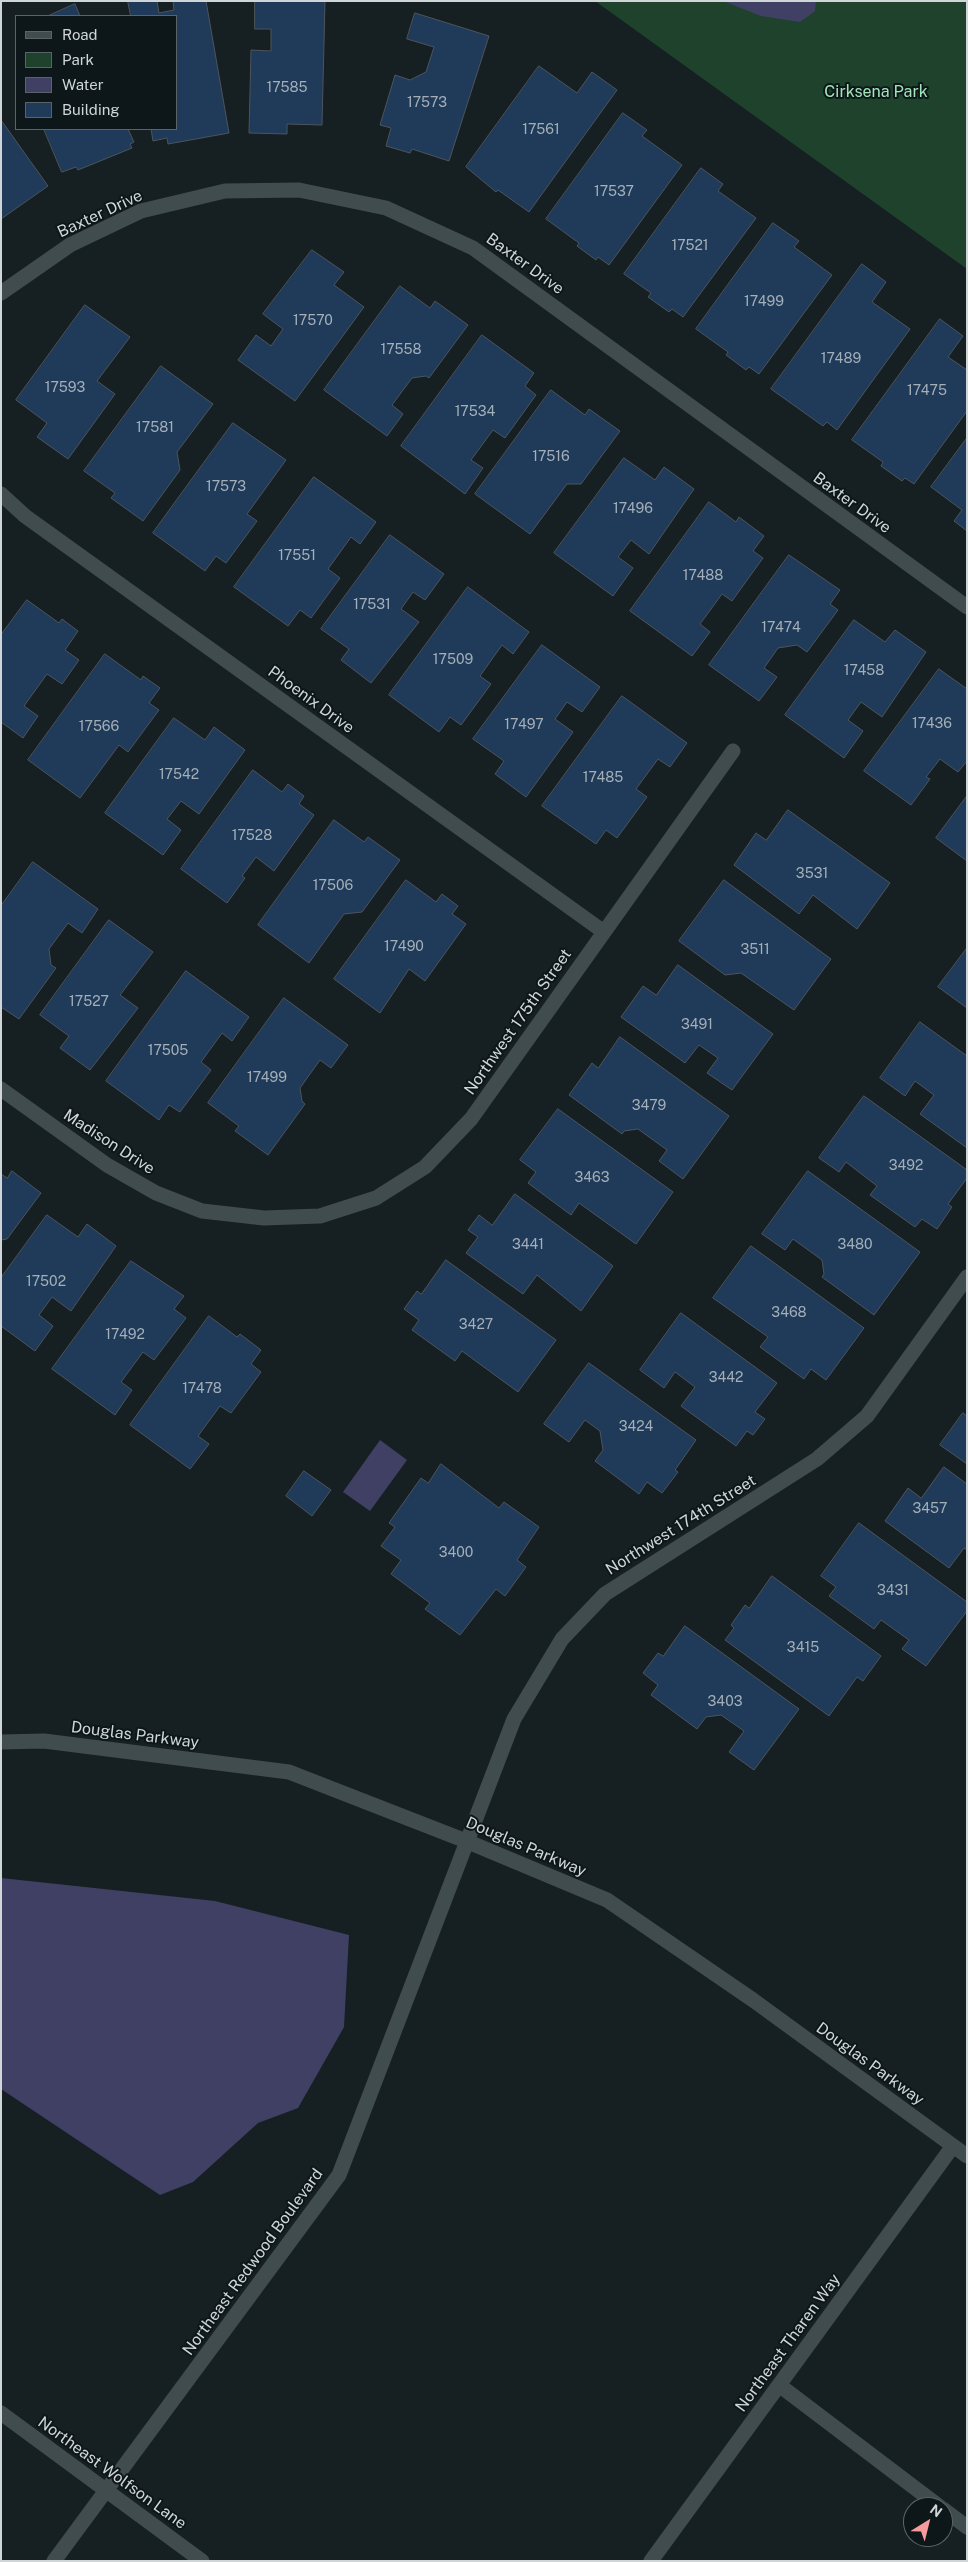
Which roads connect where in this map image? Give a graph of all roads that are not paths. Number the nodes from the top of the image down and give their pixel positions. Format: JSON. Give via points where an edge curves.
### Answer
{"nodes":[{"id":1,"x":1,"y":293,"type":"edge"},
{"id":2,"x":1,"y":494,"type":"edge"},
{"id":3,"x":967,"y":607,"type":"edge"},
{"id":4,"x":733,"y":751,"type":"dead end"},
{"id":5,"x":604,"y":932,"type":"junction"},
{"id":6,"x":1,"y":1089,"type":"edge"},
{"id":7,"x":264,"y":1218,"type":"joint"},
{"id":8,"x":967,"y":1277,"type":"edge"},
{"id":9,"x":1,"y":1742,"type":"edge"},
{"id":10,"x":466,"y":1840,"type":"junction"},
{"id":11,"x":953,"y":2146,"type":"junction"},
{"id":12,"x":967,"y":2156,"type":"edge"},
{"id":13,"x":779,"y":2385,"type":"junction"},
{"id":14,"x":1,"y":2413,"type":"edge"},
{"id":15,"x":107,"y":2490,"type":"junction"},
{"id":16,"x":927,"y":2497,"type":"edge"},
{"id":17,"x":953,"y":2516,"type":"edge"},
{"id":18,"x":967,"y":2527,"type":"edge"},
{"id":19,"x":54,"y":2561,"type":"edge"},
{"id":20,"x":202,"y":2561,"type":"edge"},
{"id":21,"x":651,"y":2561,"type":"edge"}],
"edges":[{"from":1,"to":3,"type":"street","name":"Baxter Drive","via":[[70,245],[132,215],[225,191],[299,190],[386,208],[473,248]]},
{"from":2,"to":5,"type":"street","name":"Phoenix Drive","via":[[25,516]]},
{"from":4,"to":5,"type":"street","name":"Northwest 175th Street"},
{"from":5,"to":7,"type":"street","name":"Northwest 175th Street","via":[[471,1120],[425,1167],[376,1198],[328,1214]]},
{"from":6,"to":7,"type":"street","name":"Madison Drive","via":[[107,1165],[156,1193],[202,1211]]},
{"from":8,"to":10,"type":"street","name":"Northwest 174th Street","via":[[868,1416],[816,1459],[605,1594],[562,1639],[526,1694],[514,1719]]},
{"from":9,"to":10,"type":"street","name":"Douglas Parkway","via":[[44,1741],[289,1772]]},
{"from":10,"to":11,"type":"street","name":"Douglas Parkway","via":[[607,1900],[753,2000]]},
{"from":10,"to":15,"type":"street","name":"Northeast Redwood Boulevard","via":[[339,2175]]},
{"from":11,"to":12,"type":"street","name":"Douglas Parkway"},
{"from":11,"to":13,"type":"street","name":"Northeast Tharen Way"},
{"from":13,"to":16,"type":"street"},
{"from":13,"to":21,"type":"street","name":"Northeast Tharen Way"},
{"from":14,"to":15,"type":"street","name":"Northeast Wolfson Lane"},
{"from":15,"to":19,"type":"street","name":"Northeast Redwood Boulevard"},
{"from":15,"to":20,"type":"street","name":"Northeast Wolfson Lane"},
{"from":17,"to":18,"type":"street"}]}
